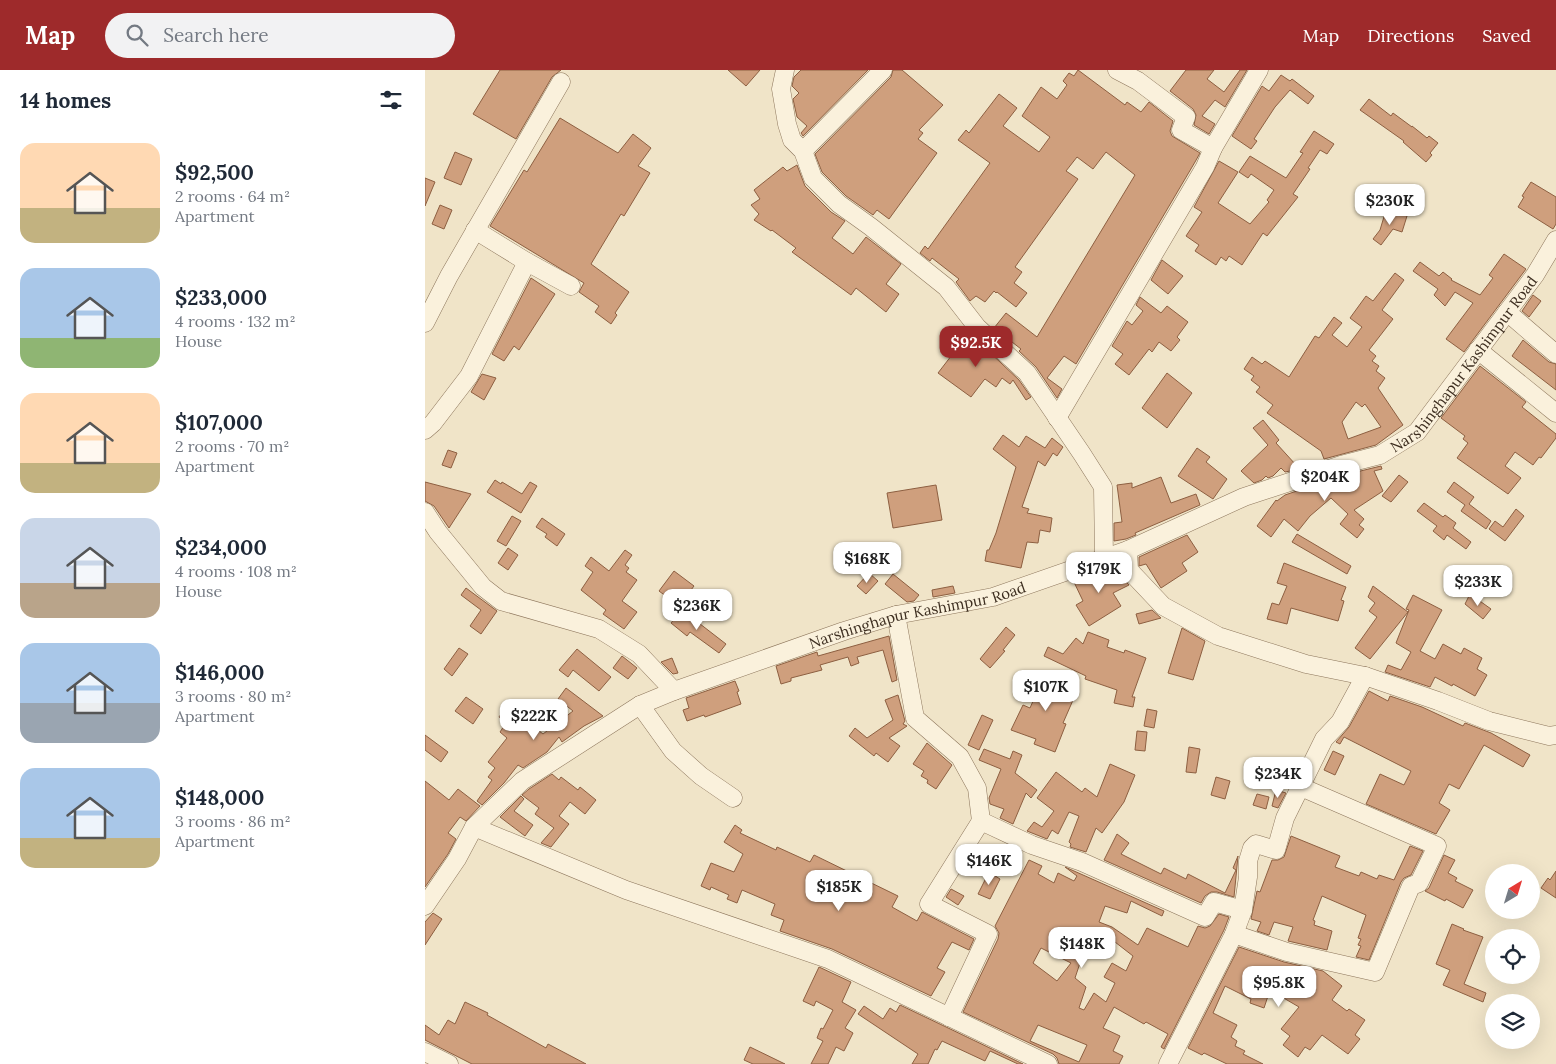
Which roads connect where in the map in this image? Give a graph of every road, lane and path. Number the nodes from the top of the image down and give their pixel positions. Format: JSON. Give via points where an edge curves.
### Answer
{"nodes":[{"id":1,"x":785,"y":70,"type":"edge"},
{"id":2,"x":883,"y":70,"type":"edge"},
{"id":3,"x":1117,"y":70,"type":"edge"},
{"id":4,"x":1259,"y":70,"type":"edge"},
{"id":5,"x":561,"y":82,"type":"dead end"},
{"id":6,"x":1213,"y":148,"type":"junction"},
{"id":7,"x":803,"y":151,"type":"junction"},
{"id":8,"x":475,"y":230,"type":"junction"},
{"id":9,"x":1556,"y":240,"type":"edge"},
{"id":10,"x":527,"y":262,"type":"junction"},
{"id":11,"x":571,"y":286,"type":"dead end"},
{"id":12,"x":1507,"y":312,"type":"junction"},
{"id":13,"x":425,"y":323,"type":"edge"},
{"id":14,"x":1478,"y":350,"type":"junction"},
{"id":15,"x":1556,"y":354,"type":"edge"},
{"id":16,"x":1556,"y":413,"type":"edge"},
{"id":17,"x":1057,"y":418,"type":"junction"},
{"id":18,"x":425,"y":430,"type":"edge"},
{"id":19,"x":425,"y":512,"type":"edge"},
{"id":20,"x":1128,"y":550,"type":"junction"},
{"id":21,"x":1104,"y":558,"type":"junction"},
{"id":22,"x":896,"y":615,"type":"junction"},
{"id":23,"x":1365,"y":676,"type":"junction"},
{"id":24,"x":674,"y":691,"type":"junction"},
{"id":25,"x":640,"y":705,"type":"junction"},
{"id":26,"x":1556,"y":735,"type":"edge"},
{"id":27,"x":1301,"y":787,"type":"junction"},
{"id":28,"x":733,"y":798,"type":"dead end"},
{"id":29,"x":981,"y":821,"type":"junction"},
{"id":30,"x":473,"y":827,"type":"junction"},
{"id":31,"x":425,"y":906,"type":"edge"},
{"id":32,"x":1243,"y":910,"type":"junction"},
{"id":33,"x":1234,"y":934,"type":"junction"},
{"id":34,"x":949,"y":1017,"type":"junction"},
{"id":35,"x":425,"y":1052,"type":"edge"},
{"id":36,"x":449,"y":1064,"type":"edge"},
{"id":37,"x":1048,"y":1064,"type":"edge"},
{"id":38,"x":1168,"y":1064,"type":"edge"}],
"edges":[{"from":1,"to":7,"type":"street","via":[[781,89],[787,124],[792,140]]},
{"from":2,"to":7,"type":"street"},
{"from":3,"to":6,"type":"street","via":[[1139,81],[1187,117],[1181,130]]},
{"from":4,"to":6,"type":"street"},
{"from":5,"to":8,"type":"street"},
{"from":6,"to":17,"type":"street","via":[[1205,167]]},
{"from":7,"to":17,"type":"street","via":[[813,178],[839,204],[946,287],[977,327],[1027,373]]},
{"from":8,"to":10,"type":"street"},
{"from":8,"to":13,"type":"street"},
{"from":9,"to":12,"type":"street","name":"Narshinghapur Kashimpur Road"},
{"from":10,"to":11,"type":"street"},
{"from":10,"to":18,"type":"street","via":[[469,376]]},
{"from":12,"to":14,"type":"street","name":"Narshinghapur Kashimpur Road"},
{"from":12,"to":15,"type":"street"},
{"from":14,"to":16,"type":"street"},
{"from":14,"to":20,"type":"street","name":"Narshinghapur Kashimpur Road","via":[[1417,432],[1380,455],[1341,464],[1244,497]]},
{"from":17,"to":21,"type":"street","via":[[1103,488]]},
{"from":19,"to":24,"type":"street","via":[[483,587],[501,601],[599,629],[639,654]]},
{"from":20,"to":21,"type":"street","name":"Narshinghapur Kashimpur Road"},
{"from":20,"to":23,"type":"street","via":[[1129,570],[1163,606],[1218,636],[1306,664]]},
{"from":21,"to":22,"type":"street","name":"Narshinghapur Kashimpur Road","via":[[993,597]]},
{"from":22,"to":24,"type":"street","name":"Narshinghapur Kashimpur Road"},
{"from":22,"to":29,"type":"street","via":[[915,718],[960,757],[977,788]]},
{"from":23,"to":26,"type":"street","via":[[1489,721]]},
{"from":23,"to":27,"type":"street","via":[[1340,722],[1324,739]]},
{"from":24,"to":25,"type":"street","name":"Narshinghapur Kashimpur Road"},
{"from":25,"to":28,"type":"street","via":[[673,751]]},
{"from":25,"to":30,"type":"street","name":"Narshinghapur Kashimpur Road","via":[[521,781]]},
{"from":27,"to":32,"type":"street","via":[[1285,818],[1277,850],[1256,844],[1252,848]]},
{"from":27,"to":33,"type":"street","via":[[1437,846],[1419,883],[1411,886],[1375,972],[1287,952]]},
{"from":29,"to":32,"type":"street","via":[[1205,917],[1214,902]]},
{"from":29,"to":34,"type":"street","via":[[929,904],[989,934]]},
{"from":30,"to":31,"type":"street","name":"Narshinghapur Kashimpur Road","via":[[457,859]]},
{"from":30,"to":34,"type":"street","via":[[626,890],[828,959]]},
{"from":32,"to":33,"type":"street"},
{"from":33,"to":38,"type":"street"},
{"from":34,"to":37,"type":"street"},
{"from":35,"to":36,"type":"street"}]}
